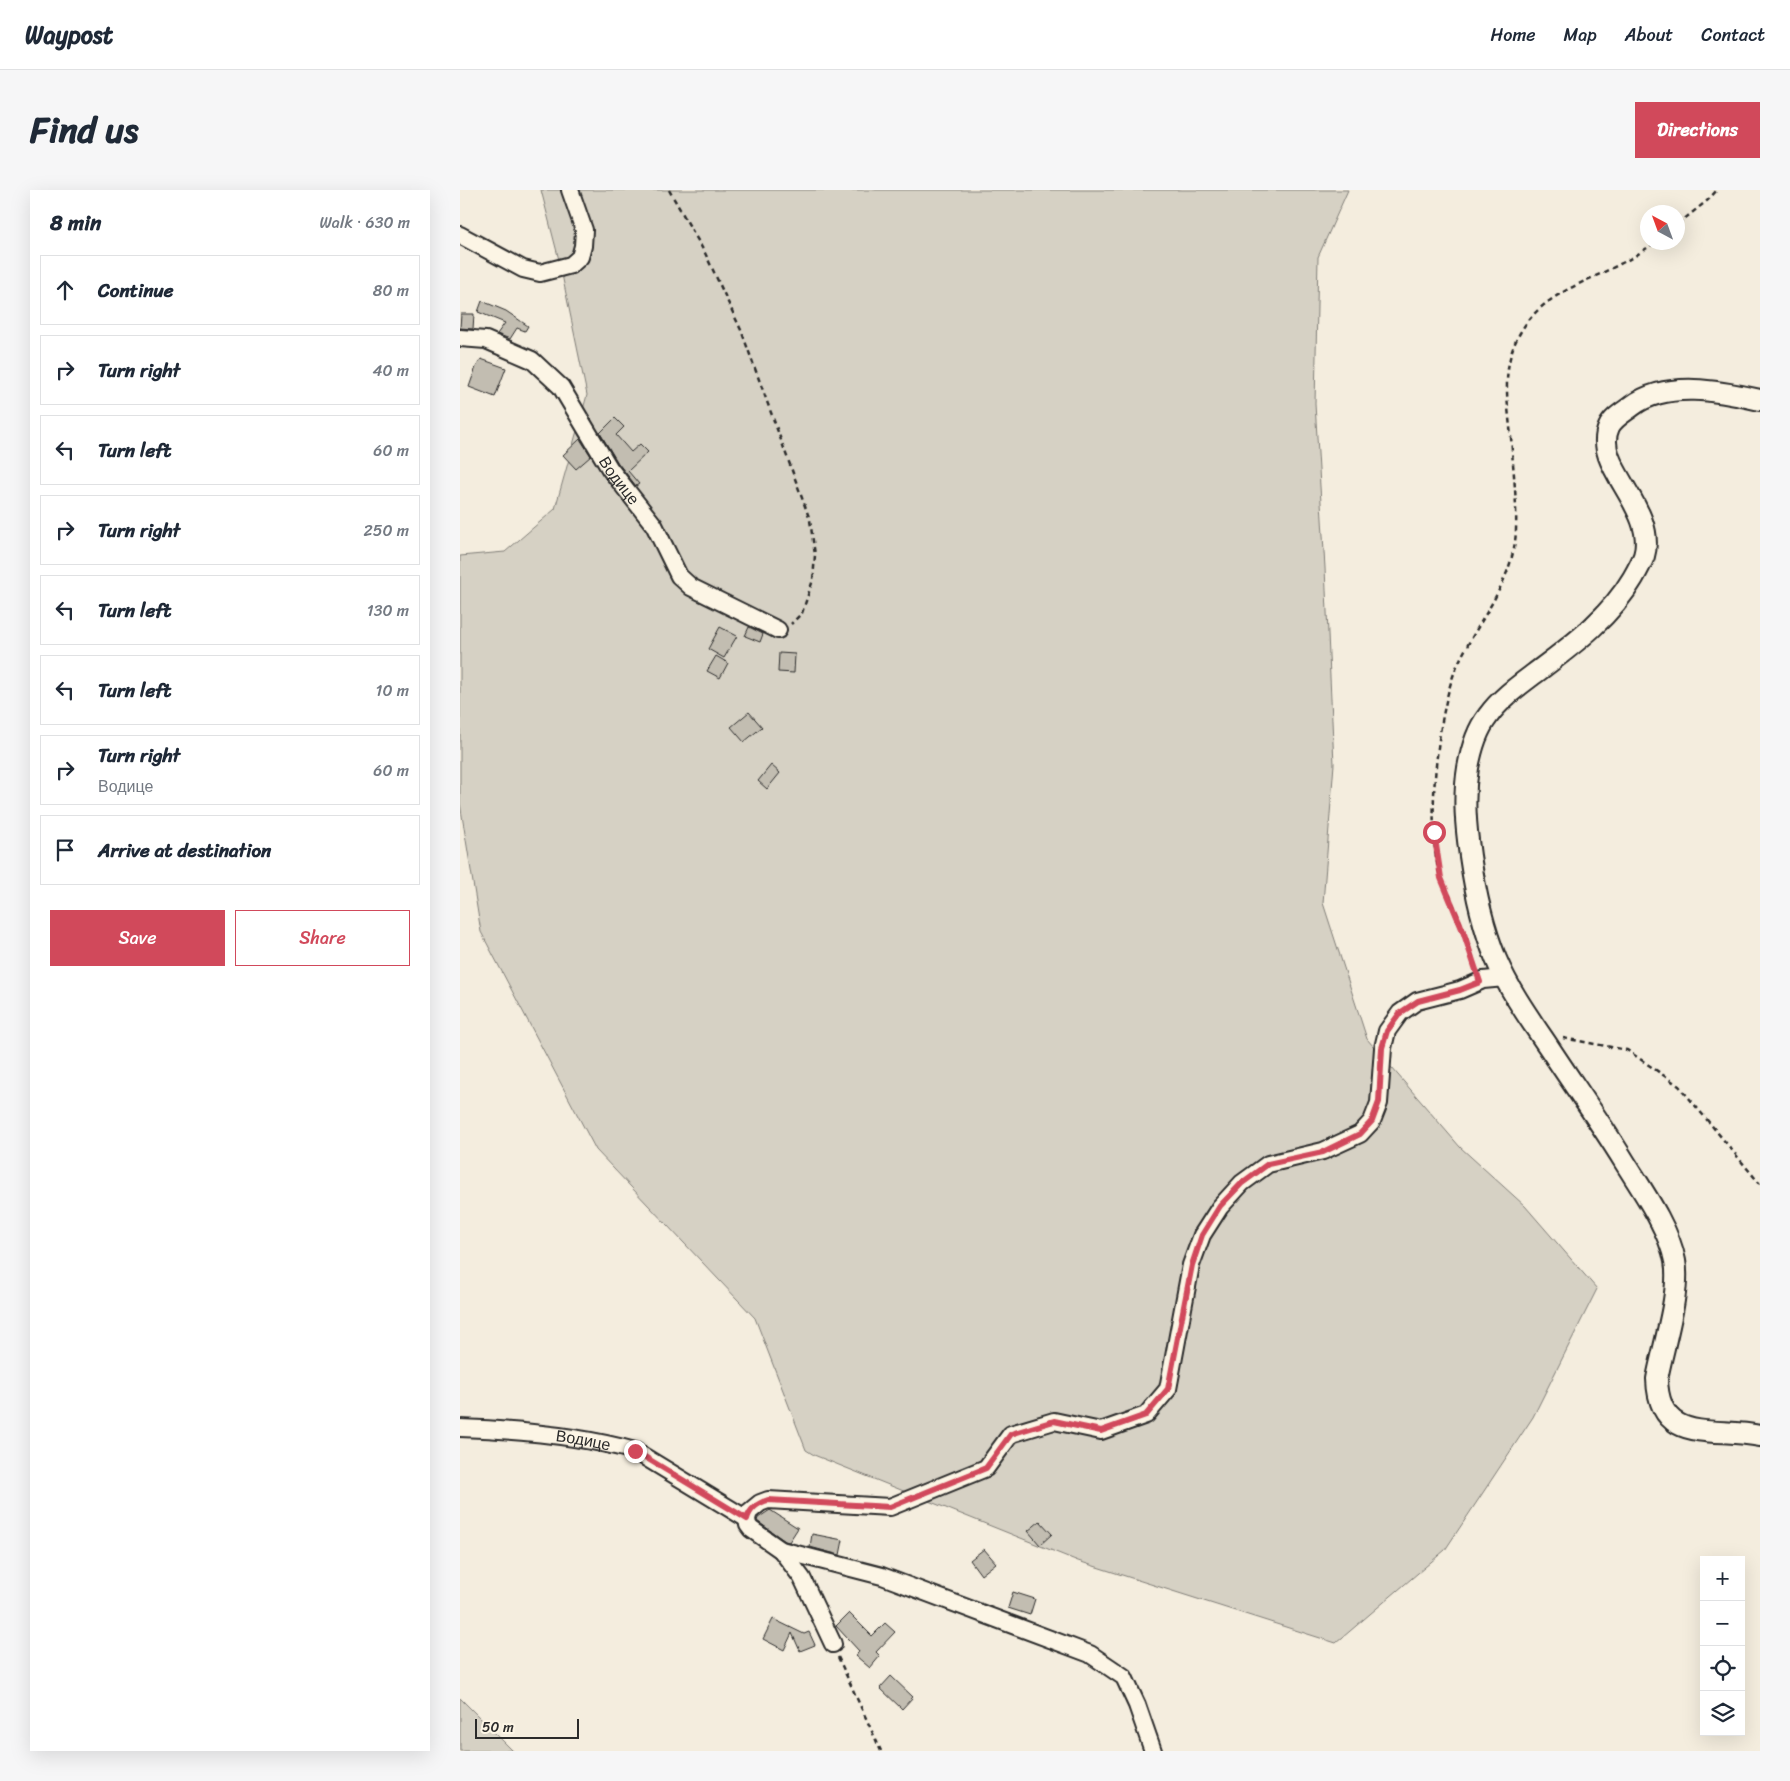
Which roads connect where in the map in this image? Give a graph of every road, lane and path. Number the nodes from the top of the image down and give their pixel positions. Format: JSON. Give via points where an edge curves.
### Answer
{"nodes":[{"id":1,"x":570,"y":190,"type":"edge"},
{"id":2,"x":669,"y":190,"type":"edge"},
{"id":3,"x":1717,"y":190,"type":"edge"},
{"id":4,"x":1685,"y":218,"type":"edge"},
{"id":5,"x":460,"y":235,"type":"edge"},
{"id":6,"x":1643,"y":250,"type":"edge"},
{"id":7,"x":460,"y":338,"type":"edge"},
{"id":8,"x":1760,"y":400,"type":"edge"},
{"id":9,"x":778,"y":630,"type":"joint"},
{"id":10,"x":1506,"y":978,"type":"junction"},
{"id":11,"x":1480,"y":982,"type":"junction"},
{"id":12,"x":1539,"y":1033,"type":"junction"},
{"id":13,"x":1760,"y":1184,"type":"edge"},
{"id":14,"x":460,"y":1428,"type":"edge"},
{"id":15,"x":1760,"y":1436,"type":"edge"},
{"id":16,"x":747,"y":1519,"type":"junction"},
{"id":17,"x":781,"y":1550,"type":"junction"},
{"id":18,"x":832,"y":1644,"type":"joint"},
{"id":19,"x":881,"y":1751,"type":"edge"},
{"id":20,"x":1153,"y":1751,"type":"edge"}],
"edges":[{"from":1,"to":5,"type":"street","via":[[584,230],[580,257],[571,265],[540,274],[523,270]]},
{"from":2,"to":9,"type":"path","via":[[705,253],[741,330],[812,526],[815,568],[810,592],[798,618]]},
{"from":3,"to":4,"type":"path"},
{"from":6,"to":11,"type":"path","via":[[1543,304],[1520,333],[1510,358],[1506,383],[1516,530],[1513,548],[1500,590],[1464,652],[1452,680],[1440,735],[1434,799],[1434,832],[1441,878]]},
{"from":7,"to":9,"type":"street","name":"Водице","via":[[486,340],[532,360],[561,387],[610,469],[654,525],[678,576],[691,587]]},
{"from":8,"to":10,"type":"main road","via":[[1708,391],[1663,393],[1638,402],[1609,427],[1606,449],[1644,525],[1644,556],[1626,589],[1597,624],[1515,689],[1487,716],[1468,765],[1465,808],[1472,872],[1488,934]]},
{"from":10,"to":11,"type":"street"},
{"from":10,"to":12,"type":"main road"},
{"from":11,"to":16,"type":"street","via":[[1418,1001],[1400,1013],[1387,1031],[1382,1048],[1379,1102],[1372,1121],[1360,1134],[1323,1152],[1268,1164],[1242,1183],[1220,1206],[1202,1235],[1192,1265],[1168,1389],[1146,1415],[1101,1431],[1054,1421],[1011,1434],[986,1468],[890,1507],[768,1500],[749,1512]]},
{"from":12,"to":13,"type":"path","via":[[1627,1050],[1679,1086]]},
{"from":12,"to":15,"type":"main road","via":[[1653,1207],[1672,1251],[1675,1286],[1657,1379],[1657,1396],[1662,1408],[1677,1424],[1686,1428]]},
{"from":14,"to":16,"type":"street","name":"Водице","via":[[515,1430],[635,1451]]},
{"from":16,"to":17,"type":"street","name":"Водице","via":[[751,1529]]},
{"from":17,"to":18,"type":"street","via":[[802,1578]]},
{"from":17,"to":20,"type":"street","via":[[882,1576],[1090,1654],[1124,1677]]},
{"from":18,"to":19,"type":"path"}]}
